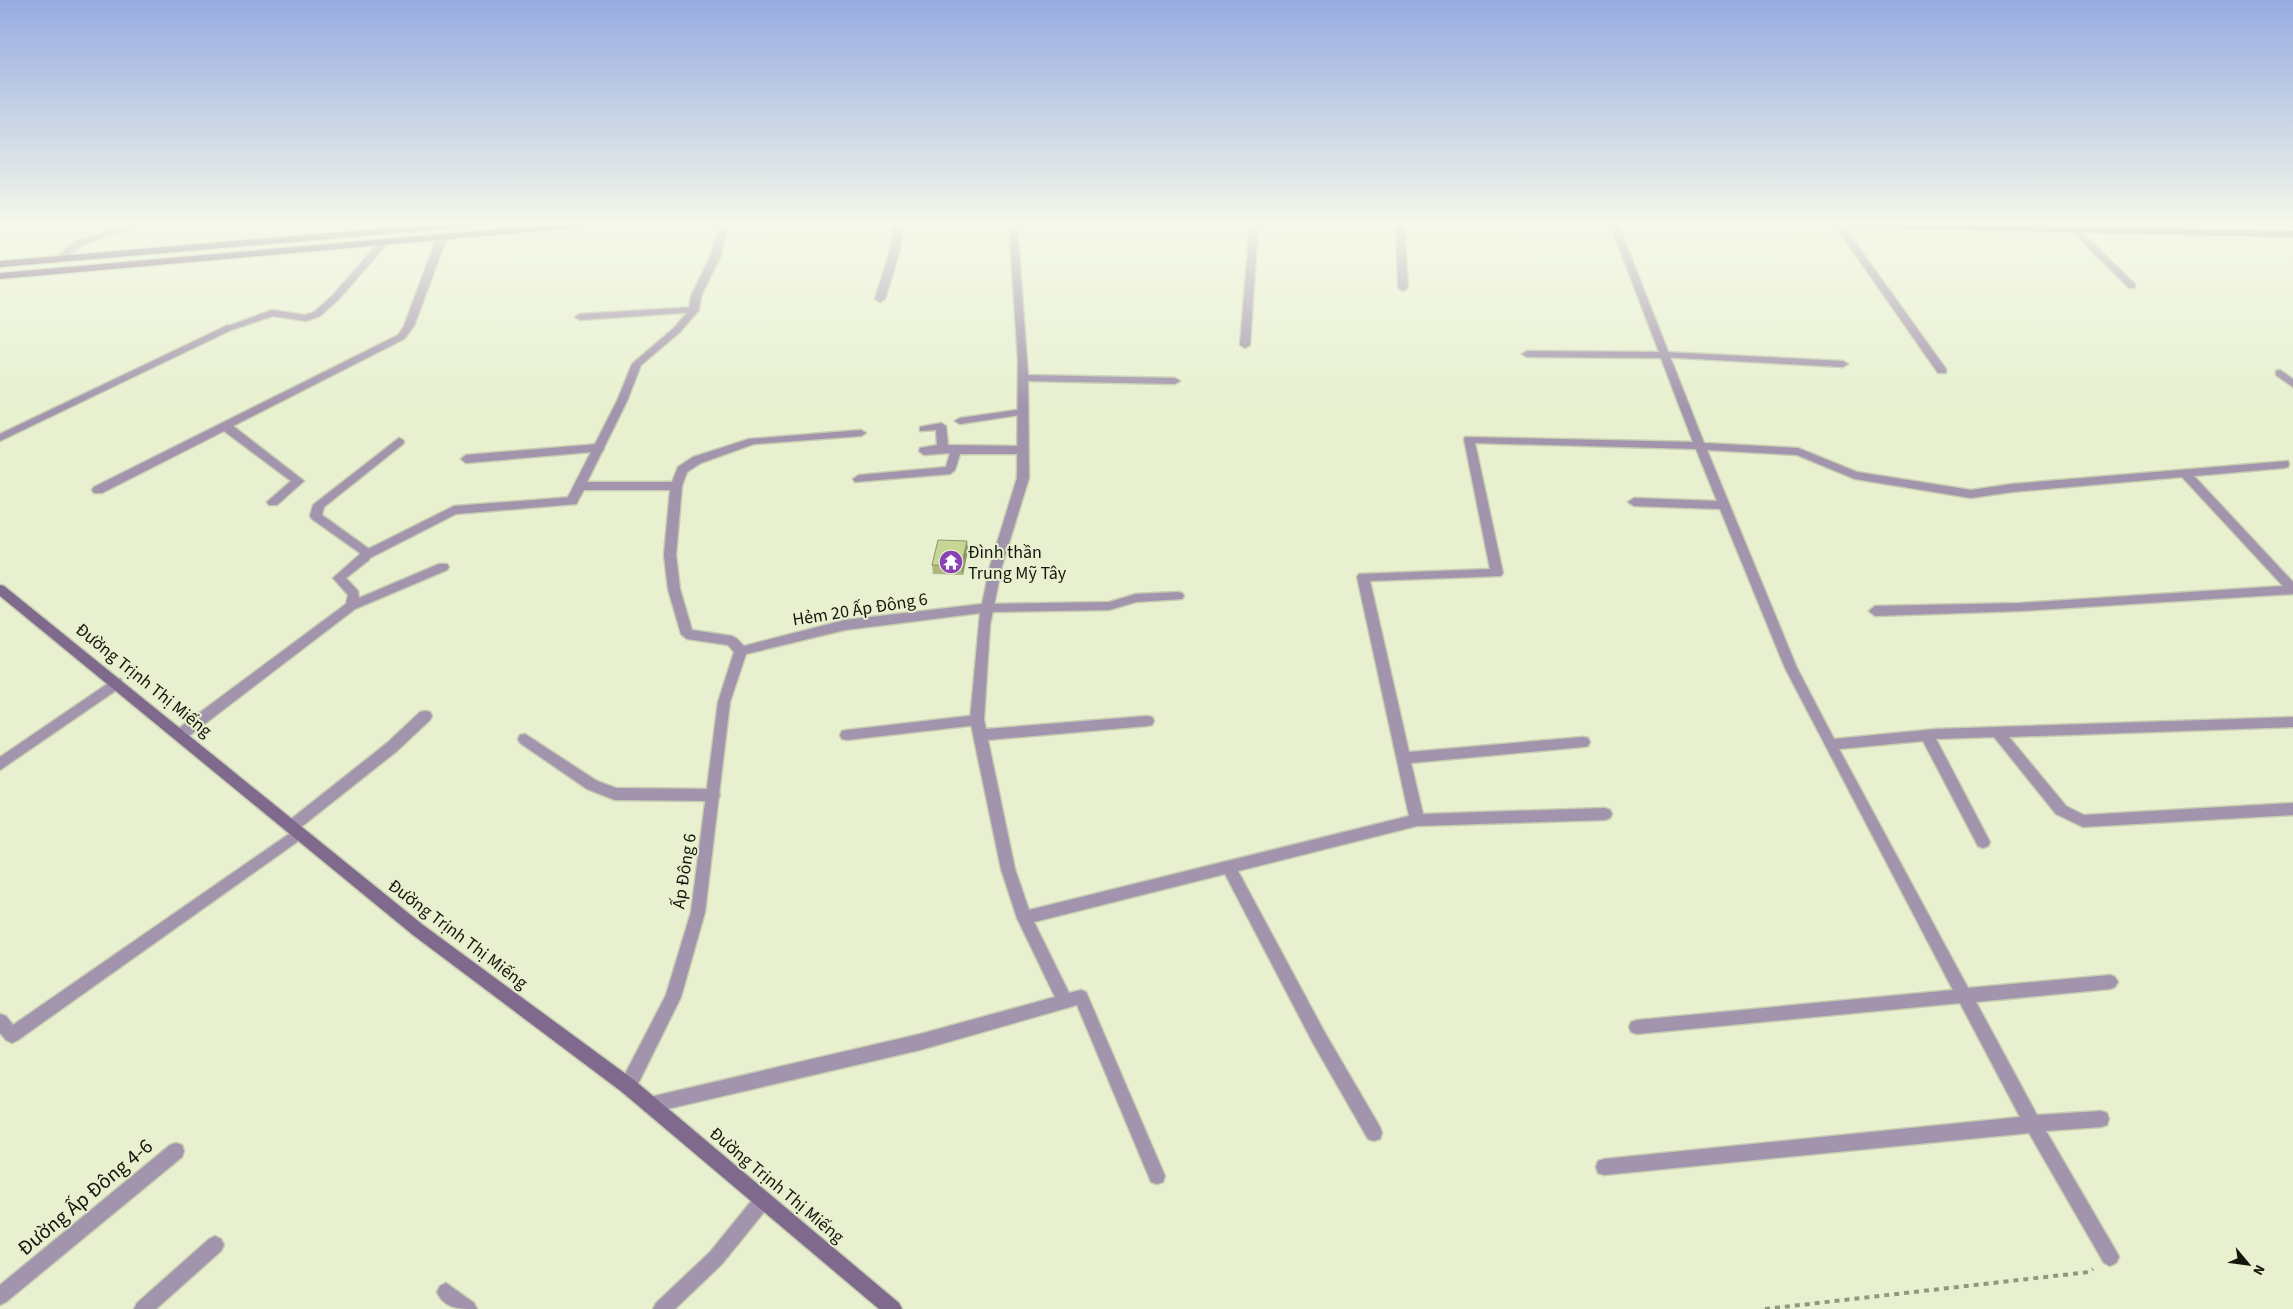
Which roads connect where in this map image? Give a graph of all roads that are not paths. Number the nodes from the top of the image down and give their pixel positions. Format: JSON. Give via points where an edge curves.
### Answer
{"nodes":[{"id":1,"x":346,"y":285,"type":"edge"},
{"id":2,"x":425,"y":285,"type":"edge"},
{"id":3,"x":701,"y":285,"type":"edge"},
{"id":4,"x":884,"y":285,"type":"edge"},
{"id":5,"x":1017,"y":285,"type":"edge"},
{"id":6,"x":1249,"y":285,"type":"edge"},
{"id":7,"x":1638,"y":285,"type":"edge"},
{"id":8,"x":1881,"y":285,"type":"edge"},
{"id":9,"x":880,"y":299,"type":"dead end"},
{"id":10,"x":694,"y":310,"type":"junction"},
{"id":11,"x":580,"y":317,"type":"dead end"},
{"id":12,"x":1245,"y":345,"type":"dead end"},
{"id":13,"x":1528,"y":354,"type":"dead end"},
{"id":14,"x":1665,"y":356,"type":"junction"},
{"id":15,"x":1843,"y":364,"type":"dead end"},
{"id":16,"x":1942,"y":371,"type":"dead end"},
{"id":17,"x":2280,"y":373,"type":"dead end"},
{"id":18,"x":1022,"y":378,"type":"junction"},
{"id":19,"x":1175,"y":381,"type":"dead end"},
{"id":20,"x":2293,"y":384,"type":"edge"},
{"id":21,"x":1023,"y":412,"type":"junction"},
{"id":22,"x":960,"y":421,"type":"dead end"},
{"id":23,"x":225,"y":426,"type":"junction"},
{"id":24,"x":924,"y":429,"type":"dead end"},
{"id":25,"x":861,"y":434,"type":"dead end"},
{"id":26,"x":0,"y":438,"type":"edge"},
{"id":27,"x":399,"y":442,"type":"dead end"},
{"id":28,"x":1700,"y":446,"type":"junction"},
{"id":29,"x":599,"y":448,"type":"junction"},
{"id":30,"x":943,"y":449,"type":"junction"},
{"id":31,"x":956,"y":450,"type":"junction"},
{"id":32,"x":1023,"y":450,"type":"junction"},
{"id":33,"x":924,"y":451,"type":"dead end"},
{"id":34,"x":466,"y":459,"type":"dead end"},
{"id":35,"x":2284,"y":464,"type":"dead end"},
{"id":36,"x":2185,"y":473,"type":"junction"},
{"id":37,"x":859,"y":479,"type":"dead end"},
{"id":38,"x":580,"y":486,"type":"junction"},
{"id":39,"x":676,"y":486,"type":"junction"},
{"id":40,"x":98,"y":490,"type":"dead end"},
{"id":41,"x":273,"y":502,"type":"dead end"},
{"id":42,"x":1634,"y":502,"type":"dead end"},
{"id":43,"x":1724,"y":505,"type":"junction"},
{"id":44,"x":366,"y":555,"type":"junction"},
{"id":45,"x":443,"y":567,"type":"dead end"},
{"id":46,"x":0,"y":589,"type":"edge"},
{"id":47,"x":2293,"y":590,"type":"edge"},
{"id":48,"x":1178,"y":596,"type":"dead end"},
{"id":49,"x":351,"y":606,"type":"junction"},
{"id":50,"x":987,"y":608,"type":"junction"},
{"id":51,"x":1876,"y":611,"type":"dead end"},
{"id":52,"x":741,"y":652,"type":"junction"},
{"id":53,"x":116,"y":683,"type":"junction"},
{"id":54,"x":425,"y":716,"type":"dead end"},
{"id":55,"x":978,"y":720,"type":"junction"},
{"id":56,"x":1147,"y":721,"type":"dead end"},
{"id":57,"x":2293,"y":722,"type":"edge"},
{"id":58,"x":1997,"y":732,"type":"junction"},
{"id":59,"x":180,"y":735,"type":"junction"},
{"id":60,"x":847,"y":735,"type":"dead end"},
{"id":61,"x":980,"y":735,"type":"junction"},
{"id":62,"x":1927,"y":735,"type":"junction"},
{"id":63,"x":525,"y":739,"type":"dead end"},
{"id":64,"x":1583,"y":742,"type":"dead end"},
{"id":65,"x":1830,"y":745,"type":"junction"},
{"id":66,"x":1403,"y":758,"type":"junction"},
{"id":67,"x":0,"y":764,"type":"edge"},
{"id":68,"x":714,"y":795,"type":"junction"},
{"id":69,"x":2293,"y":810,"type":"edge"},
{"id":70,"x":1605,"y":814,"type":"dead end"},
{"id":71,"x":1417,"y":820,"type":"junction"},
{"id":72,"x":295,"y":830,"type":"junction"},
{"id":73,"x":1983,"y":842,"type":"dead end"},
{"id":74,"x":1229,"y":867,"type":"junction"},
{"id":75,"x":1024,"y":918,"type":"junction"},
{"id":76,"x":2110,"y":982,"type":"dead end"},
{"id":77,"x":1965,"y":997,"type":"junction"},
{"id":78,"x":1065,"y":1001,"type":"junction"},
{"id":79,"x":0,"y":1021,"type":"edge"},
{"id":80,"x":1637,"y":1028,"type":"dead end"},
{"id":81,"x":628,"y":1086,"type":"junction"},
{"id":82,"x":650,"y":1105,"type":"junction"},
{"id":83,"x":2102,"y":1119,"type":"dead end"},
{"id":84,"x":2034,"y":1124,"type":"junction"},
{"id":85,"x":1374,"y":1133,"type":"dead end"},
{"id":86,"x":176,"y":1151,"type":"dead end"},
{"id":87,"x":1604,"y":1166,"type":"dead end"},
{"id":88,"x":1157,"y":1176,"type":"dead end"},
{"id":89,"x":763,"y":1200,"type":"junction"},
{"id":90,"x":215,"y":1245,"type":"dead end"},
{"id":91,"x":2110,"y":1257,"type":"road end"},
{"id":92,"x":446,"y":1292,"type":"dead end"},
{"id":93,"x":0,"y":1296,"type":"edge"},
{"id":94,"x":143,"y":1309,"type":"edge"},
{"id":95,"x":468,"y":1309,"type":"edge"},
{"id":96,"x":662,"y":1309,"type":"edge"},
{"id":97,"x":893,"y":1309,"type":"edge"}],
"edges":[{"from":1,"to":26,"type":"street","via":[[317,314],[306,318],[272,313],[228,328]]},
{"from":2,"to":23,"type":"street","via":[[410,326],[401,337]]},
{"from":3,"to":10,"type":"street"},
{"from":4,"to":9,"type":"street"},
{"from":5,"to":18,"type":"street"},
{"from":6,"to":12,"type":"street"},
{"from":7,"to":14,"type":"street"},
{"from":8,"to":16,"type":"street"},
{"from":10,"to":11,"type":"street"},
{"from":10,"to":29,"type":"street","via":[[677,330],[637,364]]},
{"from":13,"to":14,"type":"street"},
{"from":14,"to":15,"type":"street"},
{"from":14,"to":28,"type":"street"},
{"from":17,"to":20,"type":"street"},
{"from":18,"to":19,"type":"street"},
{"from":18,"to":21,"type":"street"},
{"from":21,"to":22,"type":"street"},
{"from":21,"to":32,"type":"street"},
{"from":23,"to":40,"type":"street"},
{"from":23,"to":41,"type":"street","via":[[298,481]]},
{"from":24,"to":30,"type":"street","via":[[941,426]]},
{"from":25,"to":39,"type":"street","via":[[753,442],[697,460],[682,470]]},
{"from":27,"to":44,"type":"street","via":[[316,510],[316,516],[366,551]]},
{"from":28,"to":36,"type":"street","via":[[1798,452],[1855,475],[1971,494]]},
{"from":28,"to":43,"type":"street"},
{"from":28,"to":66,"type":"street","via":[[1469,439],[1497,573],[1363,578]]},
{"from":29,"to":34,"type":"street"},
{"from":29,"to":38,"type":"street"},
{"from":30,"to":31,"type":"street"},
{"from":30,"to":33,"type":"street"},
{"from":31,"to":32,"type":"street"},
{"from":31,"to":37,"type":"street","via":[[950,470]]},
{"from":32,"to":50,"type":"street","via":[[1023,478],[996,566]]},
{"from":35,"to":36,"type":"street"},
{"from":36,"to":47,"type":"street"},
{"from":38,"to":39,"type":"street"},
{"from":38,"to":44,"type":"street","via":[[572,501],[454,510]]},
{"from":39,"to":52,"type":"street","via":[[670,555],[674,589],[687,634],[732,642]]},
{"from":42,"to":43,"type":"street"},
{"from":43,"to":65,"type":"street","via":[[1791,668]]},
{"from":44,"to":49,"type":"street","via":[[339,578],[354,594]]},
{"from":45,"to":49,"type":"street"},
{"from":46,"to":53,"type":"main road","name":"Đường Trịnh Thị Miếng"},
{"from":47,"to":51,"type":"street","via":[[2020,607]]},
{"from":48,"to":50,"type":"street","name":"Hẻm 20 Ấp Đông 6","via":[[1136,598],[1109,606]]},
{"from":49,"to":59,"type":"street"},
{"from":50,"to":52,"type":"street","name":"Hẻm 20 Ấp Đông 6","via":[[845,625]]},
{"from":50,"to":55,"type":"street"},
{"from":52,"to":68,"type":"street","name":"Ấp Đông 6","via":[[724,702]]},
{"from":53,"to":59,"type":"main road","name":"Đường Trịnh Thị Miếng"},
{"from":53,"to":67,"type":"street"},
{"from":54,"to":72,"type":"street"},
{"from":55,"to":60,"type":"street"},
{"from":55,"to":61,"type":"street"},
{"from":56,"to":61,"type":"street"},
{"from":57,"to":58,"type":"street"},
{"from":58,"to":62,"type":"street"},
{"from":58,"to":69,"type":"street","via":[[2061,810],[2083,821]]},
{"from":59,"to":72,"type":"main road","name":"Đường Trịnh Thị Miếng"},
{"from":61,"to":75,"type":"street","via":[[1008,869]]},
{"from":62,"to":65,"type":"street"},
{"from":62,"to":73,"type":"street"},
{"from":63,"to":68,"type":"street","via":[[592,785],[614,794]]},
{"from":64,"to":66,"type":"street"},
{"from":65,"to":77,"type":"street"},
{"from":66,"to":71,"type":"street"},
{"from":68,"to":81,"type":"street","name":"Ấp Đông 6","via":[[698,912],[673,997]]},
{"from":70,"to":71,"type":"street"},
{"from":71,"to":74,"type":"street"},
{"from":72,"to":79,"type":"street","via":[[12,1034]]},
{"from":72,"to":81,"type":"main road","name":"Đường Trịnh Thị Miếng","via":[[418,930]]},
{"from":74,"to":75,"type":"street"},
{"from":74,"to":85,"type":"street","via":[[1318,1038]]},
{"from":75,"to":78,"type":"street"},
{"from":76,"to":77,"type":"street"},
{"from":77,"to":80,"type":"street"},
{"from":77,"to":84,"type":"street"},
{"from":78,"to":82,"type":"street","via":[[920,1042]]},
{"from":78,"to":88,"type":"street","via":[[1081,997]]},
{"from":81,"to":82,"type":"main road","name":"Đường Trịnh Thị Miếng"},
{"from":82,"to":89,"type":"main road","name":"Đường Trịnh Thị Miếng"},
{"from":83,"to":84,"type":"street"},
{"from":84,"to":87,"type":"street"},
{"from":84,"to":91,"type":"street"},
{"from":86,"to":93,"type":"street","name":"Đường Ấp Đông 4-6"},
{"from":89,"to":96,"type":"street","via":[[716,1258]]},
{"from":89,"to":97,"type":"main road","name":"Đường Trịnh Thị Miếng"},
{"from":90,"to":94,"type":"street"},
{"from":92,"to":95,"type":"street"}]}
